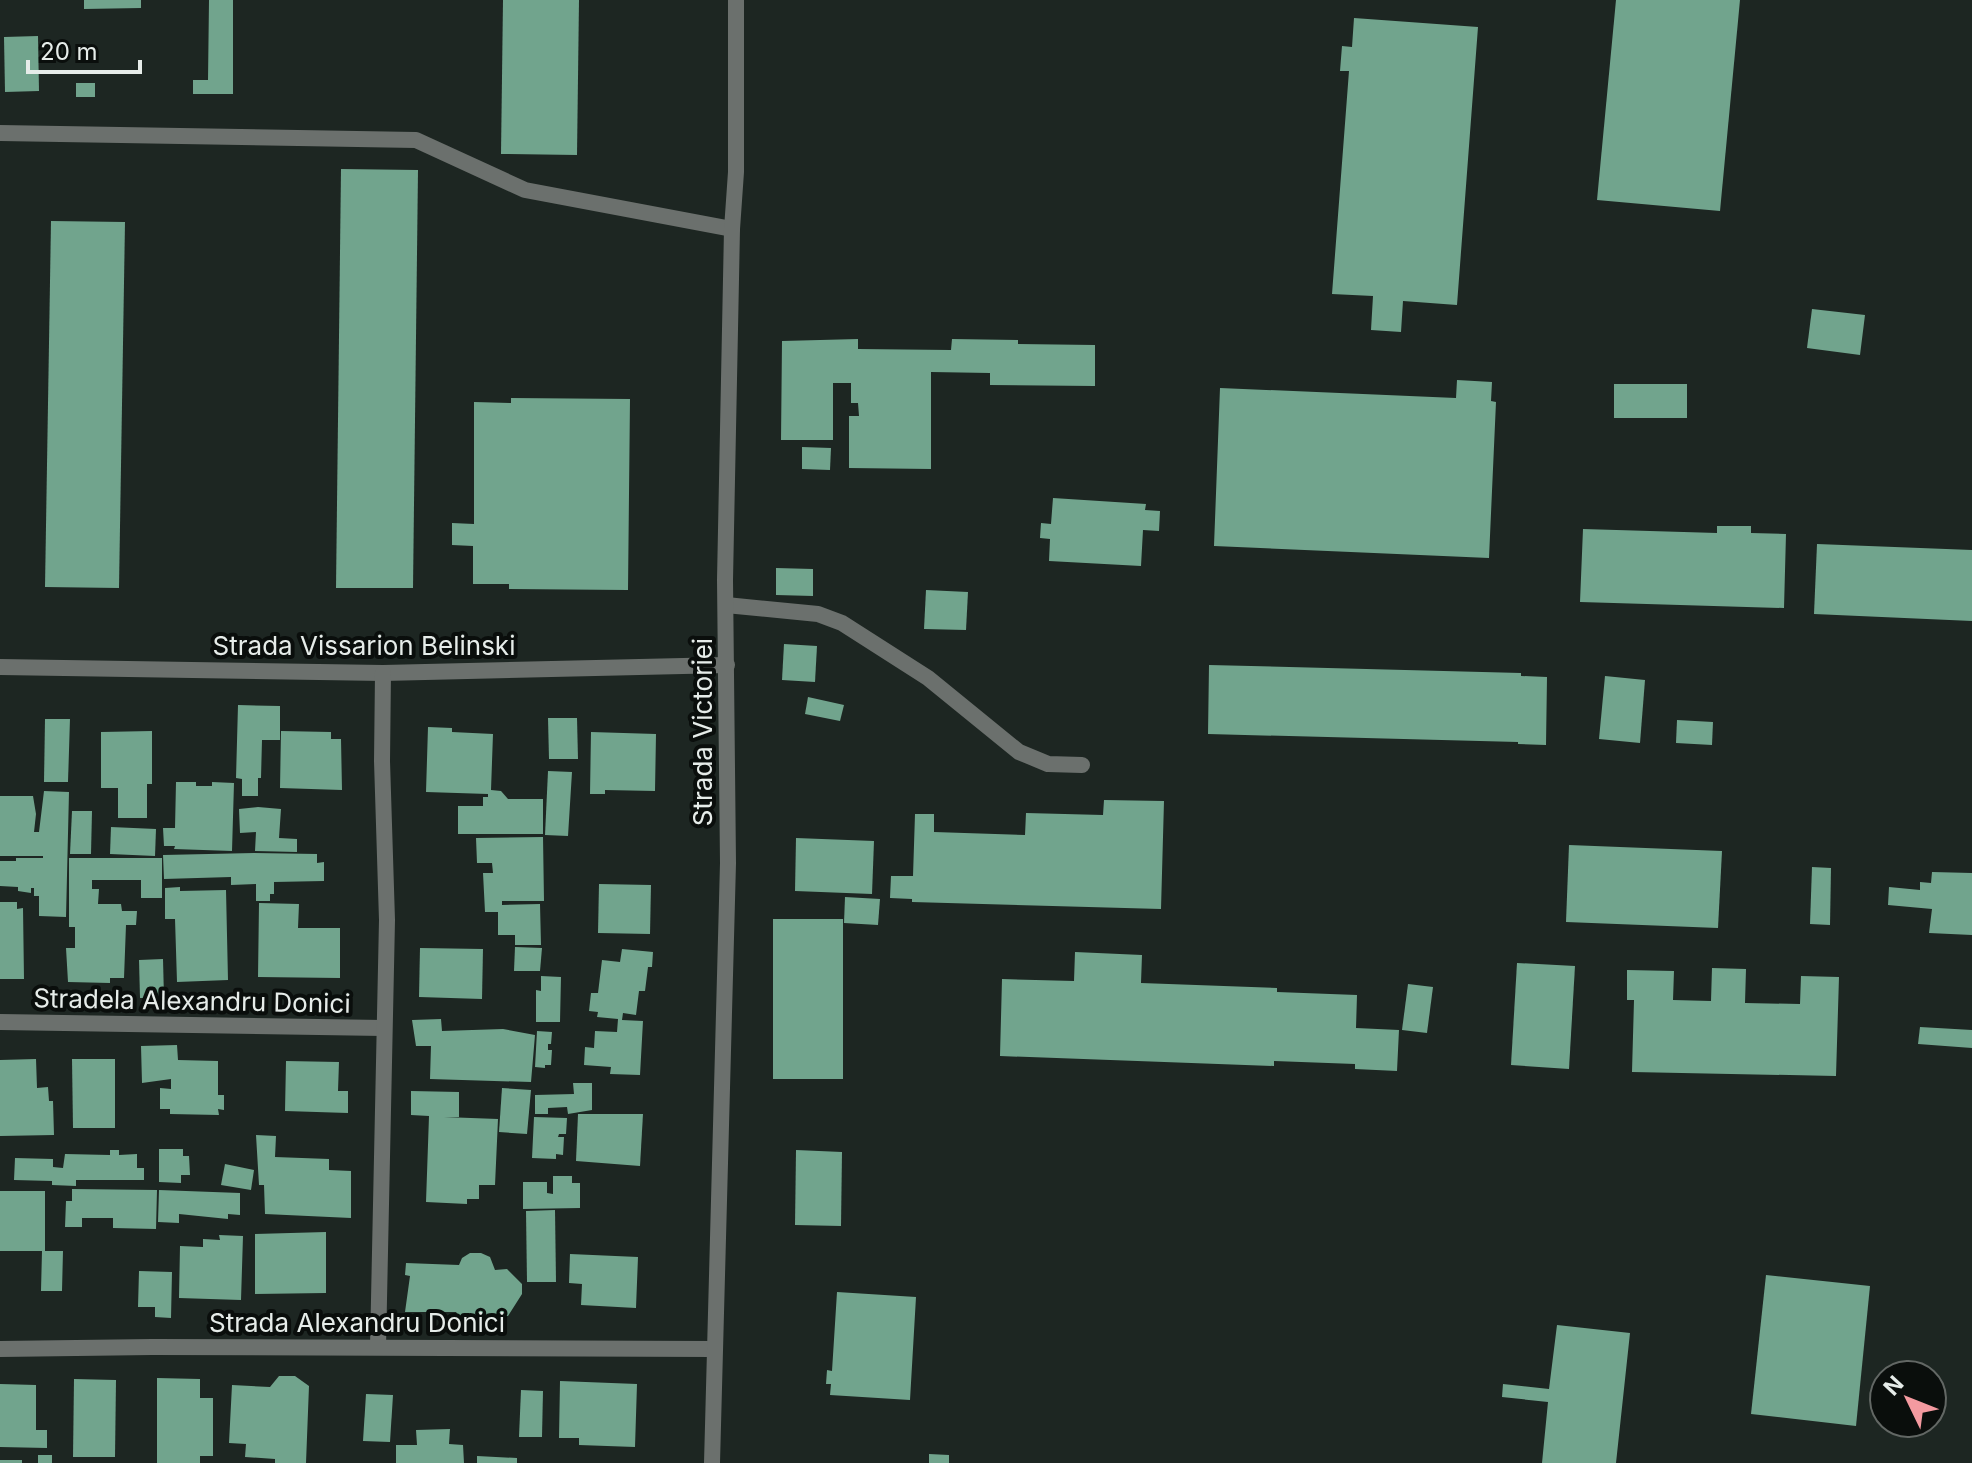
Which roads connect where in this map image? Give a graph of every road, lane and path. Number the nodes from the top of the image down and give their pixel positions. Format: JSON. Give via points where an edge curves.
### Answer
{"nodes":[{"id":1,"x":736,"y":0,"type":"edge"},
{"id":2,"x":0,"y":133,"type":"edge"},
{"id":3,"x":732,"y":229,"type":"junction"},
{"id":4,"x":726,"y":605,"type":"junction"},
{"id":5,"x":727,"y":665,"type":"junction"},
{"id":6,"x":0,"y":667,"type":"edge"},
{"id":7,"x":383,"y":673,"type":"junction"},
{"id":8,"x":1082,"y":765,"type":"dead end"},
{"id":9,"x":0,"y":1022,"type":"edge"},
{"id":10,"x":383,"y":1028,"type":"junction"},
{"id":11,"x":378,"y":1347,"type":"junction"},
{"id":12,"x":0,"y":1349,"type":"edge"},
{"id":13,"x":714,"y":1349,"type":"junction"},
{"id":14,"x":712,"y":1463,"type":"edge"}],
"edges":[{"from":1,"to":3,"type":"street","name":"Strada Victoriei"},
{"from":2,"to":3,"type":"street","via":[[416,140],[525,190]]},
{"from":3,"to":4,"type":"street","name":"Strada Victoriei"},
{"from":4,"to":5,"type":"street","name":"Strada Victoriei"},
{"from":4,"to":8,"type":"street","via":[[818,614],[842,623],[928,678],[1019,752],[1048,764]]},
{"from":5,"to":7,"type":"street","name":"Strada Vissarion Belinski"},
{"from":5,"to":13,"type":"street","name":"Strada Victoriei","via":[[728,863]]},
{"from":6,"to":7,"type":"street","name":"Strada Vissarion Belinski"},
{"from":7,"to":10,"type":"street"},
{"from":9,"to":10,"type":"street","name":"Stradela Alexandru Donici"},
{"from":10,"to":11,"type":"street"},
{"from":11,"to":12,"type":"street","name":"Strada Alexandru Donici"},
{"from":11,"to":13,"type":"street","name":"Strada Alexandru Donici"},
{"from":13,"to":14,"type":"street","name":"Strada Victoriei"}]}
